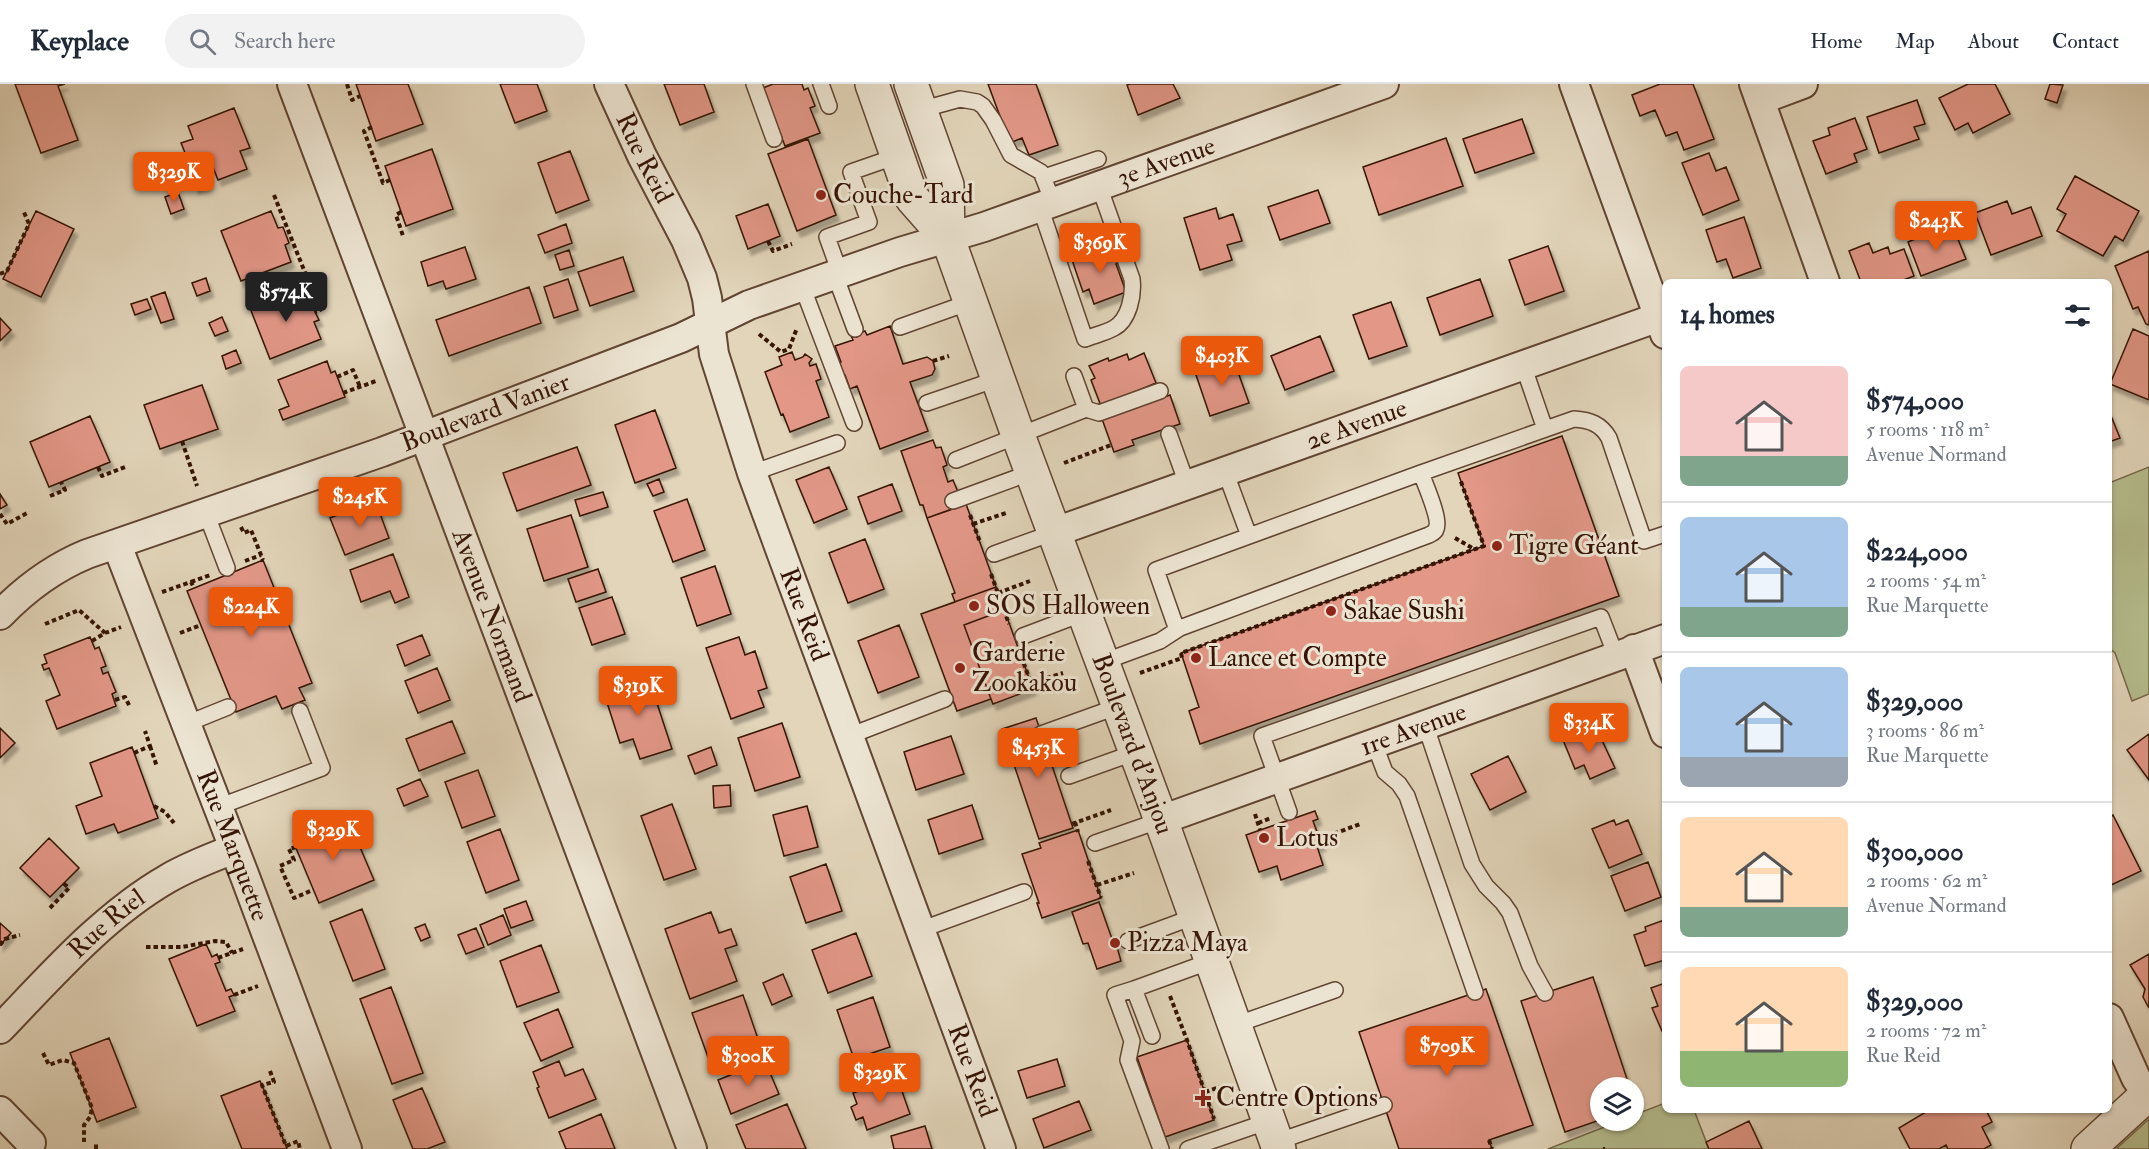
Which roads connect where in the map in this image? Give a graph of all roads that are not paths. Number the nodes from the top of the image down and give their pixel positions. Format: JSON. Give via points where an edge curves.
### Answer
{"nodes":[{"id":1,"x":292,"y":84,"type":"edge"},
{"id":2,"x":609,"y":84,"type":"edge"},
{"id":3,"x":754,"y":84,"type":"edge"},
{"id":4,"x":821,"y":84,"type":"edge"},
{"id":5,"x":872,"y":84,"type":"edge"},
{"id":6,"x":1384,"y":84,"type":"edge"},
{"id":7,"x":1574,"y":84,"type":"edge"},
{"id":8,"x":1803,"y":84,"type":"edge"},
{"id":9,"x":1757,"y":92,"type":"edge"},
{"id":10,"x":916,"y":97,"type":"edge"},
{"id":11,"x":830,"y":106,"type":"dead end"},
{"id":12,"x":774,"y":139,"type":"dead end"},
{"id":13,"x":897,"y":156,"type":"junction"},
{"id":14,"x":1099,"y":172,"type":"junction"},
{"id":15,"x":1046,"y":195,"type":"junction"},
{"id":16,"x":948,"y":238,"type":"junction"},
{"id":17,"x":838,"y":274,"type":"junction"},
{"id":18,"x":1824,"y":279,"type":"edge"},
{"id":19,"x":802,"y":286,"type":"junction"},
{"id":20,"x":970,"y":302,"type":"junction"},
{"id":21,"x":710,"y":324,"type":"junction"},
{"id":22,"x":1662,"y":326,"type":"edge"},
{"id":23,"x":900,"y":327,"type":"dead end"},
{"id":24,"x":855,"y":329,"type":"dead end"},
{"id":25,"x":1523,"y":365,"type":"junction"},
{"id":26,"x":1074,"y":376,"type":"dead end"},
{"id":27,"x":998,"y":379,"type":"junction"},
{"id":28,"x":1160,"y":391,"type":"dead end"},
{"id":29,"x":927,"y":403,"type":"dead end"},
{"id":30,"x":1086,"y":409,"type":"junction"},
{"id":31,"x":854,"y":423,"type":"dead end"},
{"id":32,"x":1545,"y":429,"type":"junction"},
{"id":33,"x":1169,"y":434,"type":"dead end"},
{"id":34,"x":424,"y":435,"type":"junction"},
{"id":35,"x":1018,"y":435,"type":"junction"},
{"id":36,"x":837,"y":443,"type":"dead end"},
{"id":37,"x":956,"y":460,"type":"dead end"},
{"id":38,"x":1225,"y":471,"type":"junction"},
{"id":39,"x":1032,"y":472,"type":"junction"},
{"id":40,"x":752,"y":473,"type":"junction"},
{"id":41,"x":1421,"y":473,"type":"junction"},
{"id":42,"x":1187,"y":484,"type":"junction"},
{"id":43,"x":953,"y":501,"type":"dead end"},
{"id":44,"x":206,"y":513,"type":"junction"},
{"id":45,"x":1054,"y":532,"type":"junction"},
{"id":46,"x":1662,"y":535,"type":"edge"},
{"id":47,"x":1249,"y":536,"type":"junction"},
{"id":48,"x":117,"y":545,"type":"junction"},
{"id":49,"x":988,"y":557,"type":"road end"},
{"id":50,"x":227,"y":568,"type":"dead end"},
{"id":51,"x":1084,"y":613,"type":"junction"},
{"id":52,"x":0,"y":615,"type":"edge"},
{"id":53,"x":1177,"y":630,"type":"junction"},
{"id":54,"x":1018,"y":633,"type":"road end"},
{"id":55,"x":1662,"y":640,"type":"edge"},
{"id":56,"x":1625,"y":652,"type":"junction"},
{"id":57,"x":1103,"y":662,"type":"junction"},
{"id":58,"x":945,"y":699,"type":"dead end"},
{"id":59,"x":1119,"y":706,"type":"junction"},
{"id":60,"x":228,"y":707,"type":"dead end"},
{"id":61,"x":300,"y":711,"type":"dead end"},
{"id":62,"x":186,"y":724,"type":"junction"},
{"id":63,"x":1425,"y":724,"type":"junction"},
{"id":64,"x":1662,"y":727,"type":"edge"},
{"id":65,"x":1041,"y":734,"type":"dead end"},
{"id":66,"x":849,"y":736,"type":"junction"},
{"id":67,"x":1374,"y":743,"type":"junction"},
{"id":68,"x":1136,"y":752,"type":"junction"},
{"id":69,"x":1069,"y":776,"type":"dead end"},
{"id":70,"x":1277,"y":778,"type":"junction"},
{"id":71,"x":218,"y":807,"type":"junction"},
{"id":72,"x":1289,"y":812,"type":"dead end"},
{"id":73,"x":1161,"y":820,"type":"junction"},
{"id":74,"x":1095,"y":843,"type":"dead end"},
{"id":75,"x":234,"y":849,"type":"junction"},
{"id":76,"x":1024,"y":892,"type":"dead end"},
{"id":77,"x":1196,"y":916,"type":"junction"},
{"id":78,"x":920,"y":930,"type":"junction"},
{"id":79,"x":1128,"y":940,"type":"dead end"},
{"id":80,"x":1211,"y":961,"type":"junction"},
{"id":81,"x":1134,"y":989,"type":"junction"},
{"id":82,"x":1335,"y":990,"type":"dead end"},
{"id":83,"x":1476,"y":992,"type":"dead end"},
{"id":84,"x":1545,"y":993,"type":"dead end"},
{"id":85,"x":1235,"y":1025,"type":"junction"},
{"id":86,"x":2112,"y":1025,"type":"edge"},
{"id":87,"x":0,"y":1029,"type":"edge"},
{"id":88,"x":1152,"y":1036,"type":"dead end"},
{"id":89,"x":2148,"y":1093,"type":"edge"},
{"id":90,"x":1384,"y":1105,"type":"dead end"},
{"id":91,"x":0,"y":1111,"type":"edge"},
{"id":92,"x":1275,"y":1137,"type":"edge"},
{"id":93,"x":31,"y":1143,"type":"dead end"},
{"id":94,"x":347,"y":1149,"type":"edge"},
{"id":95,"x":692,"y":1149,"type":"edge"},
{"id":96,"x":1001,"y":1149,"type":"edge"},
{"id":97,"x":1161,"y":1149,"type":"edge"},
{"id":98,"x":1188,"y":1149,"type":"edge"},
{"id":99,"x":2088,"y":1149,"type":"edge"}],
"edges":[{"from":1,"to":34,"type":"street","name":"Avenue Normand"},
{"from":2,"to":21,"type":"street","name":"Rue Reid","via":[[695,260],[707,298]]},
{"from":3,"to":12,"type":"lane"},
{"from":4,"to":11,"type":"lane"},
{"from":5,"to":13,"type":"street","name":"Boulevard d'Anjou"},
{"from":6,"to":14,"type":"street","name":"3e Avenue"},
{"from":7,"to":22,"type":"street"},
{"from":8,"to":9,"type":"street"},
{"from":9,"to":18,"type":"street"},
{"from":10,"to":15,"type":"lane","via":[[960,99],[983,106],[1011,155],[1041,172]]},
{"from":10,"to":16,"type":"street","name":"Boulevard d'Anjou","via":[[947,185]]},
{"from":13,"to":16,"type":"street","name":"Boulevard d'Anjou","via":[[912,198]]},
{"from":13,"to":17,"type":"lane","via":[[851,172],[869,222],[827,237]]},
{"from":14,"to":15,"type":"street","name":"3e Avenue"},
{"from":14,"to":15,"type":"lane","via":[[1133,289],[1125,315],[1113,329],[1085,339]]},
{"from":15,"to":16,"type":"street","name":"3e Avenue"},
{"from":16,"to":17,"type":"street","name":"Boulevard Vanier"},
{"from":16,"to":20,"type":"street","name":"Boulevard d'Anjou"},
{"from":17,"to":19,"type":"street","name":"Boulevard Vanier"},
{"from":17,"to":24,"type":"lane"},
{"from":19,"to":21,"type":"street","name":"Boulevard Vanier","via":[[748,305]]},
{"from":19,"to":31,"type":"lane"},
{"from":20,"to":23,"type":"lane"},
{"from":20,"to":27,"type":"street","name":"Boulevard d'Anjou"},
{"from":21,"to":34,"type":"street","name":"Boulevard Vanier"},
{"from":21,"to":40,"type":"street","name":"Rue Reid","via":[[714,354]]},
{"from":22,"to":25,"type":"street","name":"2e Avenue"},
{"from":25,"to":32,"type":"lane"},
{"from":25,"to":38,"type":"street","name":"2e Avenue"},
{"from":26,"to":30,"type":"lane"},
{"from":27,"to":29,"type":"lane"},
{"from":27,"to":35,"type":"street","name":"Boulevard d'Anjou"},
{"from":28,"to":30,"type":"lane","via":[[1099,412]]},
{"from":30,"to":35,"type":"lane"},
{"from":32,"to":41,"type":"lane"},
{"from":32,"to":46,"type":"lane","via":[[1574,419],[1595,423],[1604,430],[1644,541]]},
{"from":33,"to":42,"type":"lane"},
{"from":34,"to":44,"type":"street","name":"Boulevard Vanier"},
{"from":34,"to":95,"type":"street","name":"Avenue Normand"},
{"from":35,"to":37,"type":"lane"},
{"from":35,"to":39,"type":"street","name":"Boulevard d'Anjou"},
{"from":36,"to":40,"type":"lane"},
{"from":38,"to":42,"type":"street","name":"2e Avenue"},
{"from":38,"to":47,"type":"lane"},
{"from":39,"to":43,"type":"lane"},
{"from":39,"to":45,"type":"street","name":"Boulevard d'Anjou"},
{"from":40,"to":66,"type":"street","name":"Rue Reid"},
{"from":41,"to":47,"type":"lane"},
{"from":41,"to":53,"type":"lane","via":[[1437,519],[1435,532]]},
{"from":42,"to":45,"type":"street","name":"2e Avenue"},
{"from":44,"to":48,"type":"street","name":"Boulevard Vanier"},
{"from":44,"to":50,"type":"lane"},
{"from":45,"to":49,"type":"lane"},
{"from":45,"to":51,"type":"street","name":"Boulevard d'Anjou"},
{"from":47,"to":53,"type":"lane","via":[[1156,570]]},
{"from":48,"to":52,"type":"street","name":"Boulevard Vanier","via":[[53,570]]},
{"from":48,"to":62,"type":"street","name":"Rue Marquette"},
{"from":51,"to":54,"type":"lane"},
{"from":51,"to":57,"type":"street","name":"Boulevard d'Anjou"},
{"from":53,"to":57,"type":"lane","via":[[1160,641]]},
{"from":55,"to":56,"type":"street","name":"1re Avenue"},
{"from":56,"to":63,"type":"street","name":"1re Avenue"},
{"from":56,"to":64,"type":"street"},
{"from":56,"to":70,"type":"lane","via":[[1602,616],[1273,732],[1262,736]]},
{"from":57,"to":59,"type":"street","name":"Boulevard d'Anjou"},
{"from":58,"to":66,"type":"lane"},
{"from":59,"to":65,"type":"lane"},
{"from":59,"to":68,"type":"street","name":"Boulevard d'Anjou"},
{"from":60,"to":62,"type":"lane"},
{"from":61,"to":71,"type":"lane","via":[[322,768]]},
{"from":62,"to":71,"type":"street","name":"Rue Marquette"},
{"from":63,"to":67,"type":"street","name":"1re Avenue"},
{"from":63,"to":84,"type":"lane","via":[[1472,864],[1510,913]]},
{"from":66,"to":78,"type":"street","name":"Rue Reid"},
{"from":67,"to":70,"type":"street","name":"1re Avenue"},
{"from":67,"to":83,"type":"lane","via":[[1385,772],[1407,796]]},
{"from":68,"to":69,"type":"lane"},
{"from":68,"to":73,"type":"street","name":"Boulevard d'Anjou"},
{"from":70,"to":72,"type":"lane"},
{"from":70,"to":73,"type":"street","name":"1re Avenue"},
{"from":71,"to":75,"type":"street","name":"Rue Marquette"},
{"from":73,"to":74,"type":"lane"},
{"from":73,"to":77,"type":"street","name":"Boulevard d'Anjou"},
{"from":75,"to":87,"type":"street","name":"Rue Riel","via":[[188,868],[130,904]]},
{"from":75,"to":94,"type":"street","name":"Rue Marquette"},
{"from":76,"to":78,"type":"lane"},
{"from":77,"to":79,"type":"lane"},
{"from":77,"to":80,"type":"street","name":"Boulevard d'Anjou"},
{"from":78,"to":96,"type":"street","name":"Rue Reid"},
{"from":80,"to":81,"type":"lane"},
{"from":80,"to":85,"type":"street","name":"Boulevard d'Anjou"},
{"from":81,"to":88,"type":"lane"},
{"from":81,"to":97,"type":"lane","via":[[1115,995],[1132,1041],[1128,1060]]},
{"from":82,"to":85,"type":"lane"},
{"from":85,"to":92,"type":"street","name":"Boulevard d'Anjou"},
{"from":86,"to":89,"type":"street","via":[[2136,1078]]},
{"from":89,"to":99,"type":"street"},
{"from":90,"to":92,"type":"lane"},
{"from":91,"to":93,"type":"street"},
{"from":92,"to":98,"type":"lane"}]}
